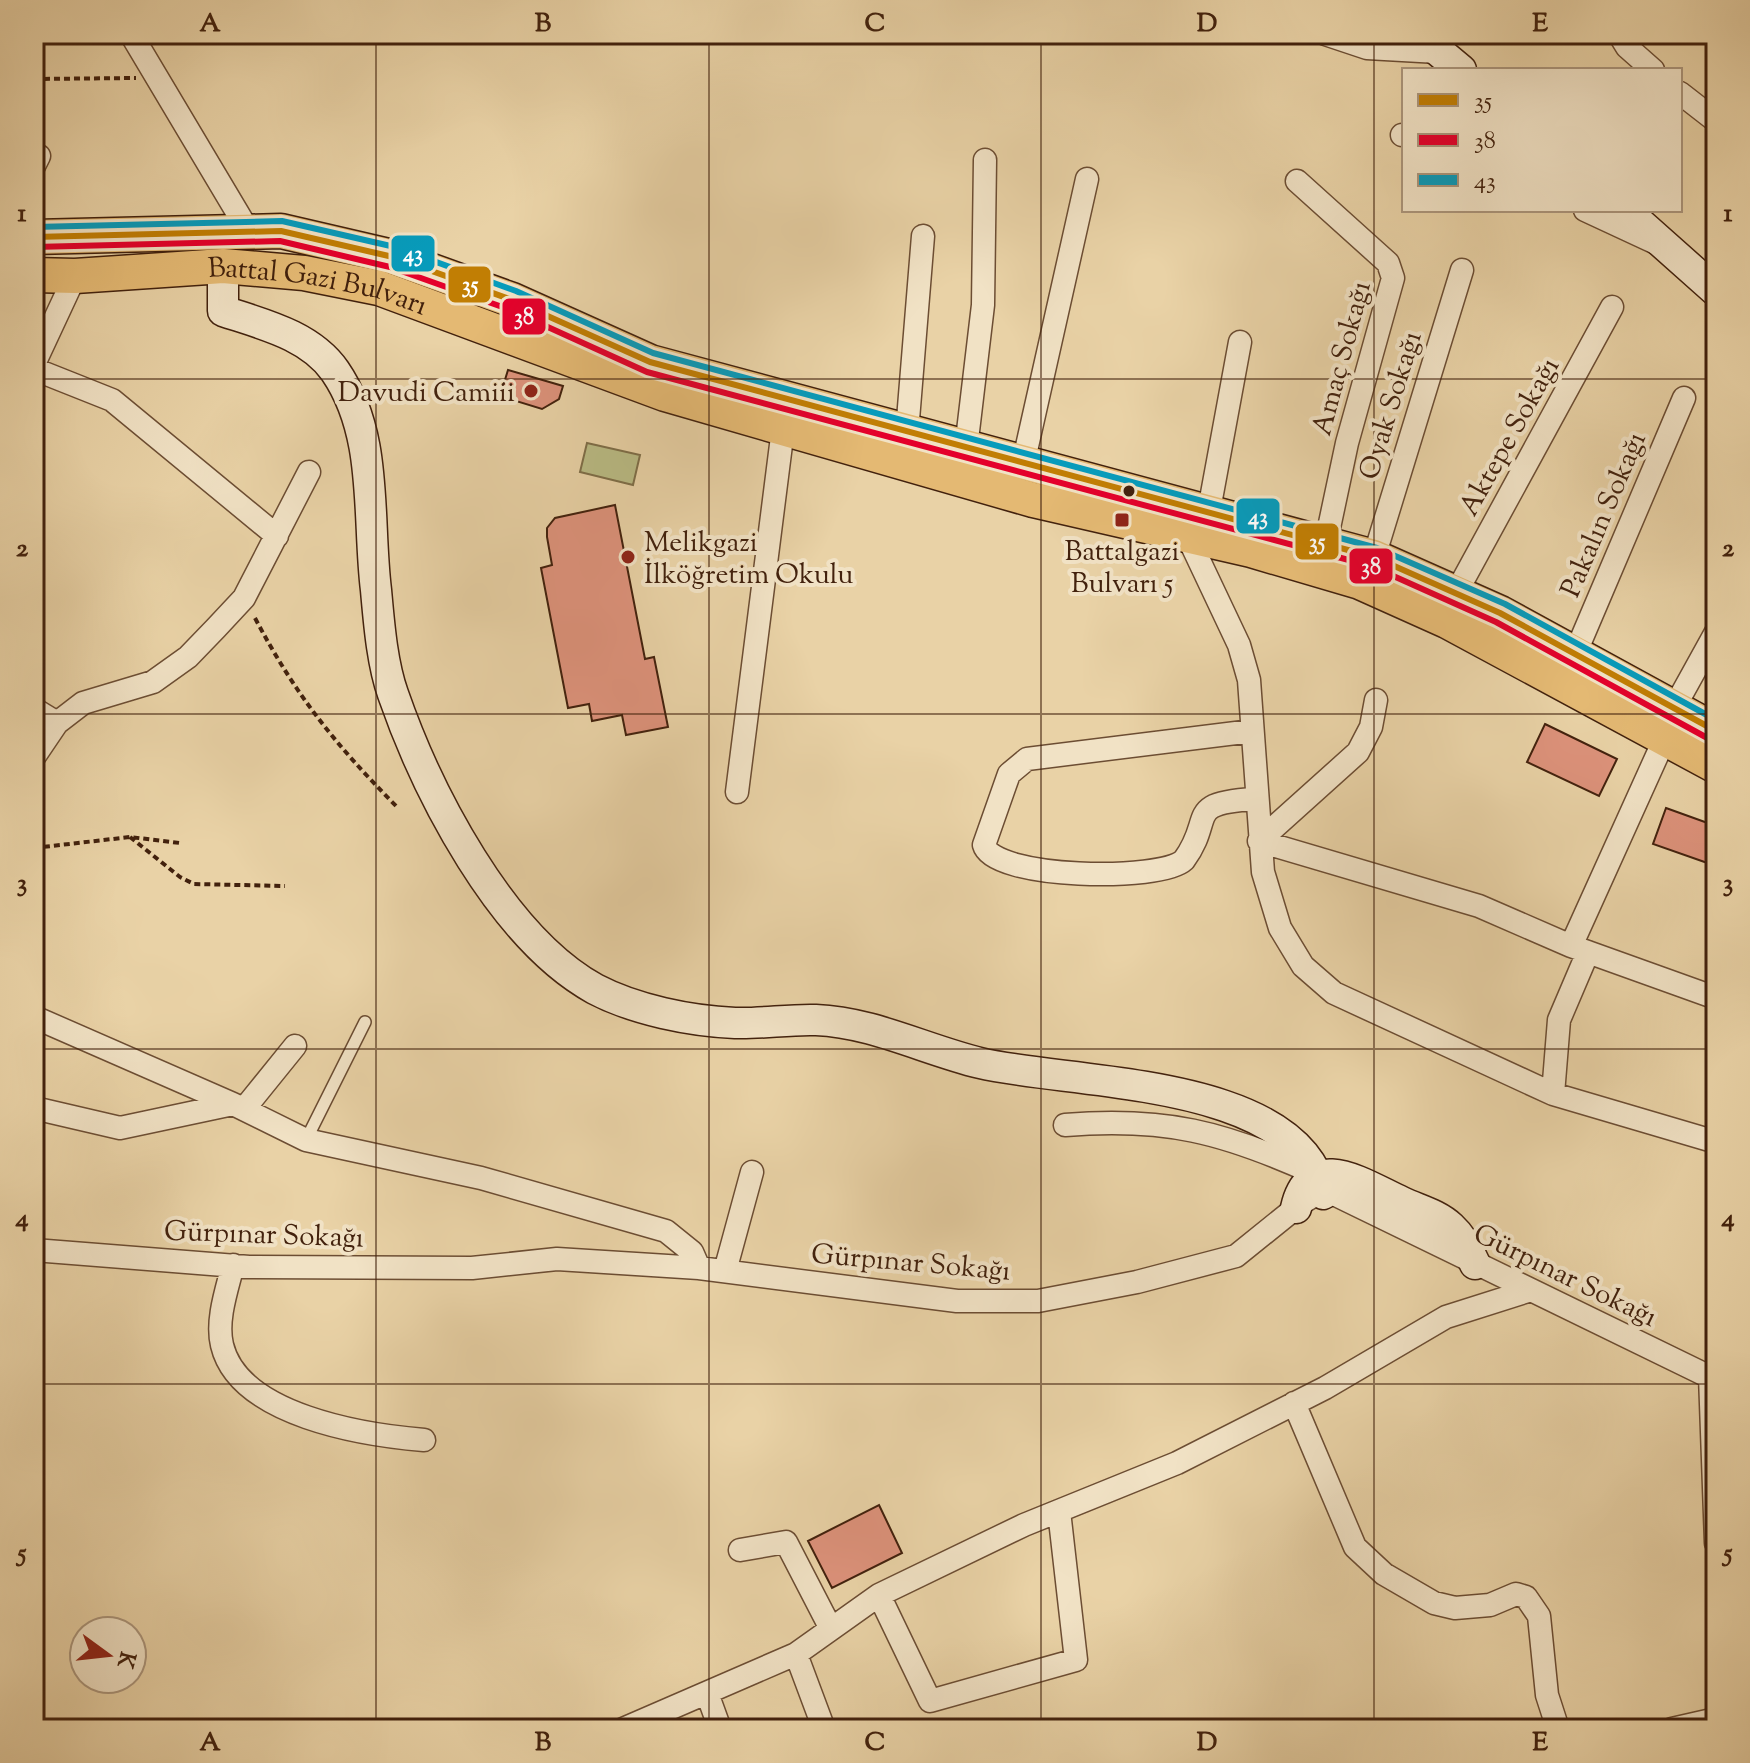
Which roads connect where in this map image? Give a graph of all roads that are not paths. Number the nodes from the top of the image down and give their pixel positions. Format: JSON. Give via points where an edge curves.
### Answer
{"nodes":[{"id":1,"x":131,"y":34,"type":"edge"},
{"id":2,"x":1325,"y":34,"type":"edge"},
{"id":3,"x":1619,"y":34,"type":"edge"},
{"id":4,"x":1439,"y":52,"type":"edge"},
{"id":5,"x":1651,"y":68,"type":"edge"},
{"id":6,"x":1682,"y":95,"type":"edge"},
{"id":7,"x":1716,"y":121,"type":"edge"},
{"id":8,"x":985,"y":160,"type":"dead end"},
{"id":9,"x":1087,"y":179,"type":"dead end"},
{"id":10,"x":1297,"y":181,"type":"dead end"},
{"id":11,"x":1589,"y":212,"type":"edge"},
{"id":12,"x":1627,"y":212,"type":"edge"},
{"id":13,"x":249,"y":232,"type":"junction"},
{"id":14,"x":923,"y":236,"type":"dead end"},
{"id":15,"x":34,"y":237,"type":"edge"},
{"id":16,"x":1663,"y":246,"type":"junction"},
{"id":17,"x":223,"y":266,"type":"junction"},
{"id":18,"x":1462,"y":270,"type":"dead end"},
{"id":19,"x":34,"y":275,"type":"edge"},
{"id":20,"x":75,"y":276,"type":"junction"},
{"id":21,"x":1716,"y":291,"type":"edge"},
{"id":22,"x":1612,"y":307,"type":"dead end"},
{"id":23,"x":1240,"y":342,"type":"dead end"},
{"id":24,"x":34,"y":367,"type":"edge"},
{"id":25,"x":1684,"y":398,"type":"dead end"},
{"id":26,"x":783,"y":429,"type":"junction"},
{"id":27,"x":907,"y":432,"type":"junction"},
{"id":28,"x":966,"y":448,"type":"junction"},
{"id":29,"x":1023,"y":464,"type":"junction"},
{"id":30,"x":309,"y":472,"type":"dead end"},
{"id":31,"x":1198,"y":522,"type":"junction"},
{"id":32,"x":277,"y":536,"type":"junction"},
{"id":33,"x":1326,"y":542,"type":"junction"},
{"id":34,"x":1374,"y":557,"type":"junction"},
{"id":35,"x":1456,"y":593,"type":"junction"},
{"id":36,"x":1716,"y":632,"type":"edge"},
{"id":37,"x":1575,"y":654,"type":"junction"},
{"id":38,"x":1376,"y":700,"type":"dead end"},
{"id":39,"x":34,"y":709,"type":"edge"},
{"id":40,"x":57,"y":723,"type":"junction"},
{"id":41,"x":1669,"y":723,"type":"junction"},
{"id":42,"x":1252,"y":731,"type":"junction"},
{"id":43,"x":1716,"y":731,"type":"edge"},
{"id":44,"x":34,"y":757,"type":"edge"},
{"id":45,"x":1716,"y":766,"type":"edge"},
{"id":46,"x":737,"y":792,"type":"dead end"},
{"id":47,"x":1255,"y":799,"type":"junction"},
{"id":48,"x":1259,"y":841,"type":"junction"},
{"id":49,"x":1580,"y":949,"type":"junction"},
{"id":50,"x":1716,"y":998,"type":"edge"},
{"id":51,"x":34,"y":1017,"type":"edge"},
{"id":52,"x":365,"y":1022,"type":"dead end"},
{"id":53,"x":295,"y":1046,"type":"dead end"},
{"id":54,"x":1553,"y":1094,"type":"junction"},
{"id":55,"x":239,"y":1106,"type":"junction"},
{"id":56,"x":34,"y":1108,"type":"edge"},
{"id":57,"x":1065,"y":1125,"type":"dead end"},
{"id":58,"x":306,"y":1140,"type":"junction"},
{"id":59,"x":1716,"y":1142,"type":"edge"},
{"id":60,"x":752,"y":1172,"type":"dead end"},
{"id":61,"x":1321,"y":1185,"type":"junction"},
{"id":62,"x":1296,"y":1208,"type":"joint"},
{"id":63,"x":34,"y":1250,"type":"edge"},
{"id":64,"x":1475,"y":1264,"type":"joint"},
{"id":65,"x":233,"y":1265,"type":"junction"},
{"id":66,"x":699,"y":1268,"type":"junction"},
{"id":67,"x":725,"y":1271,"type":"junction"},
{"id":68,"x":1531,"y":1290,"type":"junction"},
{"id":69,"x":1713,"y":1378,"type":"edge"},
{"id":70,"x":1294,"y":1403,"type":"junction"},
{"id":71,"x":424,"y":1440,"type":"dead end"},
{"id":72,"x":1059,"y":1511,"type":"junction"},
{"id":73,"x":1716,"y":1543,"type":"edge"},
{"id":74,"x":740,"y":1550,"type":"dead end"},
{"id":75,"x":879,"y":1595,"type":"junction"},
{"id":76,"x":831,"y":1629,"type":"junction"},
{"id":77,"x":796,"y":1654,"type":"junction"},
{"id":78,"x":707,"y":1693,"type":"junction"},
{"id":79,"x":1716,"y":1719,"type":"edge"},
{"id":80,"x":623,"y":1729,"type":"edge"},
{"id":81,"x":720,"y":1729,"type":"edge"},
{"id":82,"x":824,"y":1729,"type":"edge"},
{"id":83,"x":1558,"y":1729,"type":"edge"},
{"id":84,"x":1672,"y":1729,"type":"edge"}],
"edges":[{"from":1,"to":13,"type":"street"},
{"from":2,"to":4,"type":"street","via":[[1367,48]]},
{"from":3,"to":5,"type":"street"},
{"from":6,"to":7,"type":"street"},
{"from":8,"to":28,"type":"street","via":[[983,305]]},
{"from":9,"to":29,"type":"street"},
{"from":10,"to":33,"type":"street","name":"Amaç Sokağı","via":[[1388,263],[1393,278]]},
{"from":11,"to":16,"type":"street"},
{"from":12,"to":16,"type":"street"},
{"from":13,"to":15,"type":"main road","name":"Battal Gazi Bulvarı"},
{"from":13,"to":27,"type":"main road","name":"Battal Gazi Bulvarı","via":[[281,231],[393,257],[512,300],[650,362]]},
{"from":14,"to":27,"type":"street"},
{"from":16,"to":21,"type":"street"},
{"from":17,"to":20,"type":"main road","name":"Battal Gazi Bulvarı"},
{"from":17,"to":26,"type":"main road","name":"Battal Gazi Bulvarı","via":[[304,273],[379,288],[665,394]]},
{"from":17,"to":61,"type":"street","via":[[223,311],[309,346],[333,369],[354,406],[371,484],[375,588],[391,691],[437,797],[488,882],[537,946],[595,989],[663,1013],[734,1023],[819,1020],[981,1063],[1190,1096],[1251,1114],[1290,1140]]},
{"from":18,"to":34,"type":"street","name":"Oyak Sokağı"},
{"from":19,"to":20,"type":"main road","name":"Battal Gazi Bulvarı"},
{"from":20,"to":24,"type":"street"},
{"from":22,"to":35,"type":"street","name":"Aktepe Sokağı"},
{"from":23,"to":31,"type":"street"},
{"from":24,"to":32,"type":"street","via":[[112,400]]},
{"from":25,"to":37,"type":"street","name":"Pakalın Sokağı"},
{"from":26,"to":31,"type":"main road","name":"Battal Gazi Bulvarı","via":[[1033,500]]},
{"from":26,"to":46,"type":"street"},
{"from":27,"to":28,"type":"main road","name":"Battal Gazi Bulvarı"},
{"from":28,"to":29,"type":"main road","name":"Battal Gazi Bulvarı"},
{"from":29,"to":31,"type":"main road","name":"Battal Gazi Bulvarı"},
{"from":30,"to":32,"type":"street"},
{"from":31,"to":33,"type":"main road","name":"Battal Gazi Bulvarı"},
{"from":31,"to":41,"type":"main road","name":"Battal Gazi Bulvarı","via":[[1360,582]]},
{"from":31,"to":42,"type":"street","via":[[1249,680]]},
{"from":32,"to":40,"type":"street","via":[[244,598],[188,657],[153,682],[83,703]]},
{"from":33,"to":34,"type":"main road","name":"Battal Gazi Bulvarı"},
{"from":34,"to":35,"type":"main road","name":"Battal Gazi Bulvarı"},
{"from":35,"to":37,"type":"main road","name":"Battal Gazi Bulvarı"},
{"from":36,"to":41,"type":"street"},
{"from":37,"to":41,"type":"main road","name":"Battal Gazi Bulvarı"},
{"from":38,"to":48,"type":"street","via":[[1371,727],[1358,752]]},
{"from":39,"to":40,"type":"street"},
{"from":40,"to":44,"type":"street"},
{"from":41,"to":43,"type":"main road","name":"Battal Gazi Bulvarı"},
{"from":41,"to":45,"type":"main road","name":"Battal Gazi Bulvarı"},
{"from":41,"to":49,"type":"street"},
{"from":42,"to":47,"type":"street"},
{"from":42,"to":47,"type":"street","via":[[1027,759],[1009,774],[984,845],[993,858],[1039,871],[1162,870],[1184,860],[1200,821],[1213,805]]},
{"from":47,"to":48,"type":"street"},
{"from":48,"to":49,"type":"street","via":[[1479,906]]},
{"from":48,"to":54,"type":"street","via":[[1280,928],[1303,966],[1334,993]]},
{"from":49,"to":50,"type":"street"},
{"from":49,"to":54,"type":"street","via":[[1559,1020]]},
{"from":51,"to":55,"type":"street"},
{"from":52,"to":58,"type":"lane"},
{"from":53,"to":55,"type":"street"},
{"from":54,"to":59,"type":"street"},
{"from":55,"to":56,"type":"street","via":[[120,1128]]},
{"from":55,"to":58,"type":"street"},
{"from":57,"to":61,"type":"street","via":[[1123,1121],[1193,1128],[1257,1147]]},
{"from":58,"to":66,"type":"street","via":[[481,1178],[666,1231],[692,1252]]},
{"from":60,"to":67,"type":"street"},
{"from":61,"to":62,"type":"street","via":[[1303,1188]]},
{"from":61,"to":64,"type":"street","via":[[1339,1174],[1433,1215],[1466,1244]]},
{"from":62,"to":67,"type":"street","name":"Gürpınar Sokağı","via":[[1236,1256],[1038,1301],[957,1301]]},
{"from":63,"to":65,"type":"street","name":"Gürpınar Sokağı"},
{"from":64,"to":68,"type":"street","name":"Gürpınar Sokağı"},
{"from":65,"to":66,"type":"street","name":"Gürpınar Sokağı","via":[[472,1268],[557,1259]]},
{"from":65,"to":71,"type":"street","via":[[223,1303],[221,1342],[237,1374],[275,1402],[326,1424],[374,1436]]},
{"from":66,"to":67,"type":"street","name":"Gürpınar Sokağı"},
{"from":68,"to":69,"type":"street","name":"Gürpınar Sokağı"},
{"from":68,"to":70,"type":"street","via":[[1446,1317]]},
{"from":69,"to":73,"type":"street"},
{"from":70,"to":72,"type":"street","via":[[1177,1463]]},
{"from":70,"to":83,"type":"street","via":[[1355,1547],[1384,1574],[1434,1603],[1455,1608],[1490,1605],[1516,1594],[1534,1606],[1547,1695]]},
{"from":72,"to":75,"type":"street"},
{"from":72,"to":75,"type":"street","via":[[1076,1660],[930,1701]]},
{"from":74,"to":76,"type":"street","via":[[786,1542]]},
{"from":75,"to":76,"type":"street"},
{"from":76,"to":77,"type":"street"},
{"from":77,"to":78,"type":"street"},
{"from":77,"to":82,"type":"street"},
{"from":78,"to":80,"type":"street"},
{"from":78,"to":81,"type":"street"},
{"from":79,"to":84,"type":"street"}]}
